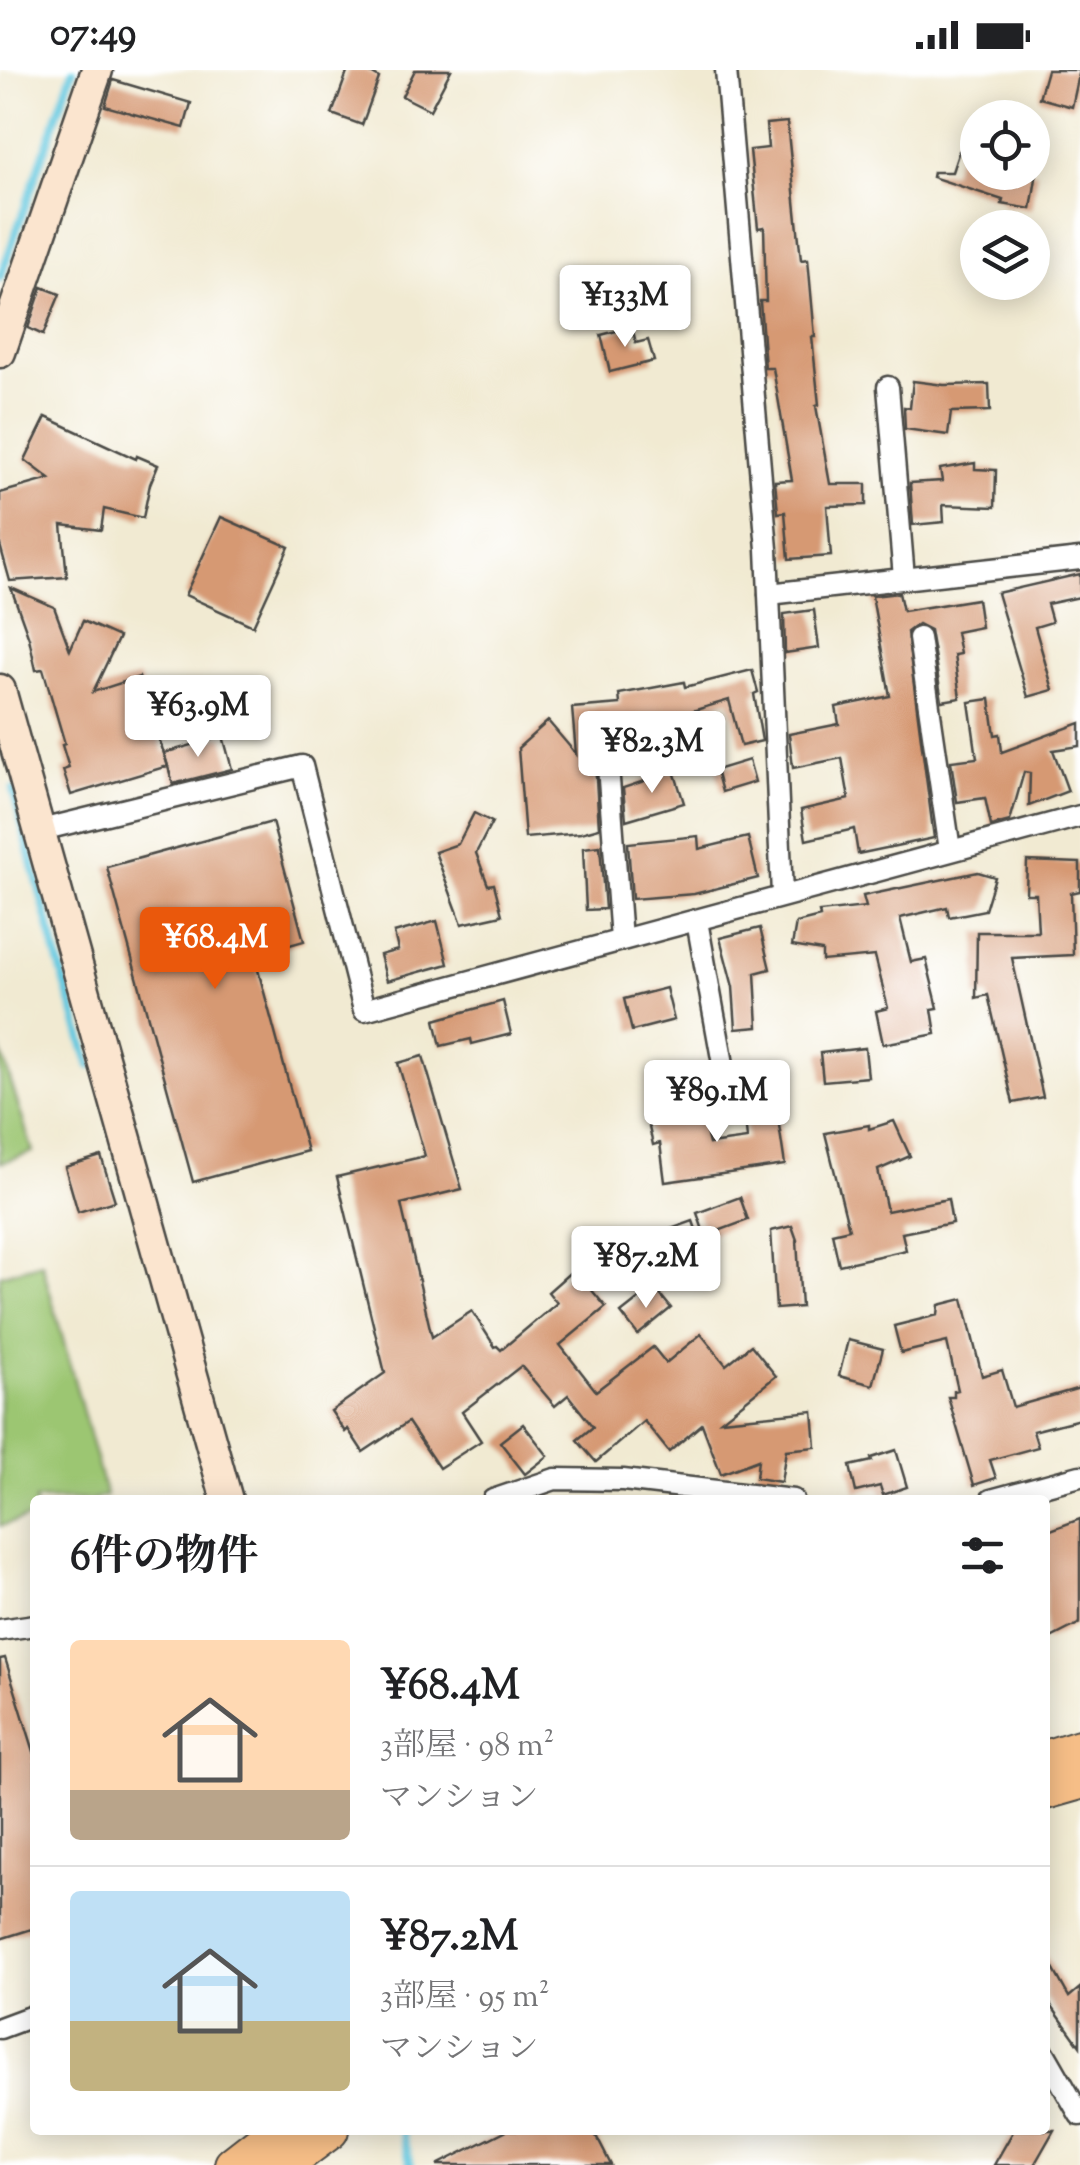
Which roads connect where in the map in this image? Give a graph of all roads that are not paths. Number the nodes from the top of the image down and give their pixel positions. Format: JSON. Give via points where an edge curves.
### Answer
{"nodes":[{"id":1,"x":97,"y":70,"type":"edge"},
{"id":2,"x":726,"y":70,"type":"edge"},
{"id":3,"x":0,"y":351,"type":"edge"},
{"id":4,"x":888,"y":387,"type":"dead end"},
{"id":5,"x":1080,"y":559,"type":"edge"},
{"id":6,"x":904,"y":578,"type":"junction"},
{"id":7,"x":769,"y":594,"type":"junction"},
{"id":8,"x":919,"y":638,"type":"dead end"},
{"id":9,"x":0,"y":690,"type":"edge"},
{"id":10,"x":8,"y":737,"type":"edge"},
{"id":11,"x":608,"y":766,"type":"dead end"},
{"id":12,"x":1080,"y":816,"type":"edge"},
{"id":13,"x":40,"y":830,"type":"junction"},
{"id":14,"x":950,"y":850,"type":"junction"},
{"id":15,"x":782,"y":895,"type":"junction"},
{"id":16,"x":697,"y":921,"type":"junction"},
{"id":17,"x":621,"y":940,"type":"junction"},
{"id":18,"x":729,"y":1097,"type":"dead end"},
{"id":19,"x":1080,"y":1476,"type":"edge"},
{"id":20,"x":225,"y":1495,"type":"edge"},
{"id":21,"x":507,"y":1495,"type":"edge"},
{"id":22,"x":750,"y":1495,"type":"edge"},
{"id":23,"x":1010,"y":1495,"type":"edge"},
{"id":24,"x":30,"y":1626,"type":"edge"},
{"id":25,"x":0,"y":1630,"type":"edge"},
{"id":26,"x":1080,"y":1750,"type":"edge"},
{"id":27,"x":1050,"y":1759,"type":"edge"},
{"id":28,"x":1080,"y":1780,"type":"edge"},
{"id":29,"x":1050,"y":1789,"type":"edge"},
{"id":30,"x":30,"y":2017,"type":"edge"},
{"id":31,"x":0,"y":2028,"type":"edge"},
{"id":32,"x":1050,"y":2063,"type":"edge"},
{"id":33,"x":1080,"y":2115,"type":"edge"},
{"id":34,"x":272,"y":2135,"type":"edge"},
{"id":35,"x":322,"y":2135,"type":"edge"},
{"id":36,"x":234,"y":2165,"type":"edge"},
{"id":37,"x":282,"y":2165,"type":"edge"}],
"edges":[{"from":1,"to":3,"type":"street"},
{"from":2,"to":7,"type":"street"},
{"from":4,"to":6,"type":"street"},
{"from":5,"to":6,"type":"street"},
{"from":6,"to":7,"type":"street"},
{"from":7,"to":15,"type":"street"},
{"from":8,"to":14,"type":"street"},
{"from":9,"to":10,"type":"street"},
{"from":10,"to":13,"type":"street"},
{"from":11,"to":17,"type":"street"},
{"from":12,"to":14,"type":"street"},
{"from":13,"to":17,"type":"street","via":[[302,766],[364,1010]]},
{"from":13,"to":20,"type":"street"},
{"from":14,"to":15,"type":"street"},
{"from":15,"to":16,"type":"street"},
{"from":16,"to":17,"type":"street"},
{"from":16,"to":18,"type":"street"},
{"from":19,"to":23,"type":"street"},
{"from":21,"to":22,"type":"street","via":[[555,1478]]},
{"from":24,"to":25,"type":"street"},
{"from":26,"to":27,"type":"highway"},
{"from":28,"to":29,"type":"highway"},
{"from":30,"to":31,"type":"street"},
{"from":32,"to":33,"type":"street"},
{"from":34,"to":36,"type":"highway"},
{"from":35,"to":37,"type":"highway"}]}
